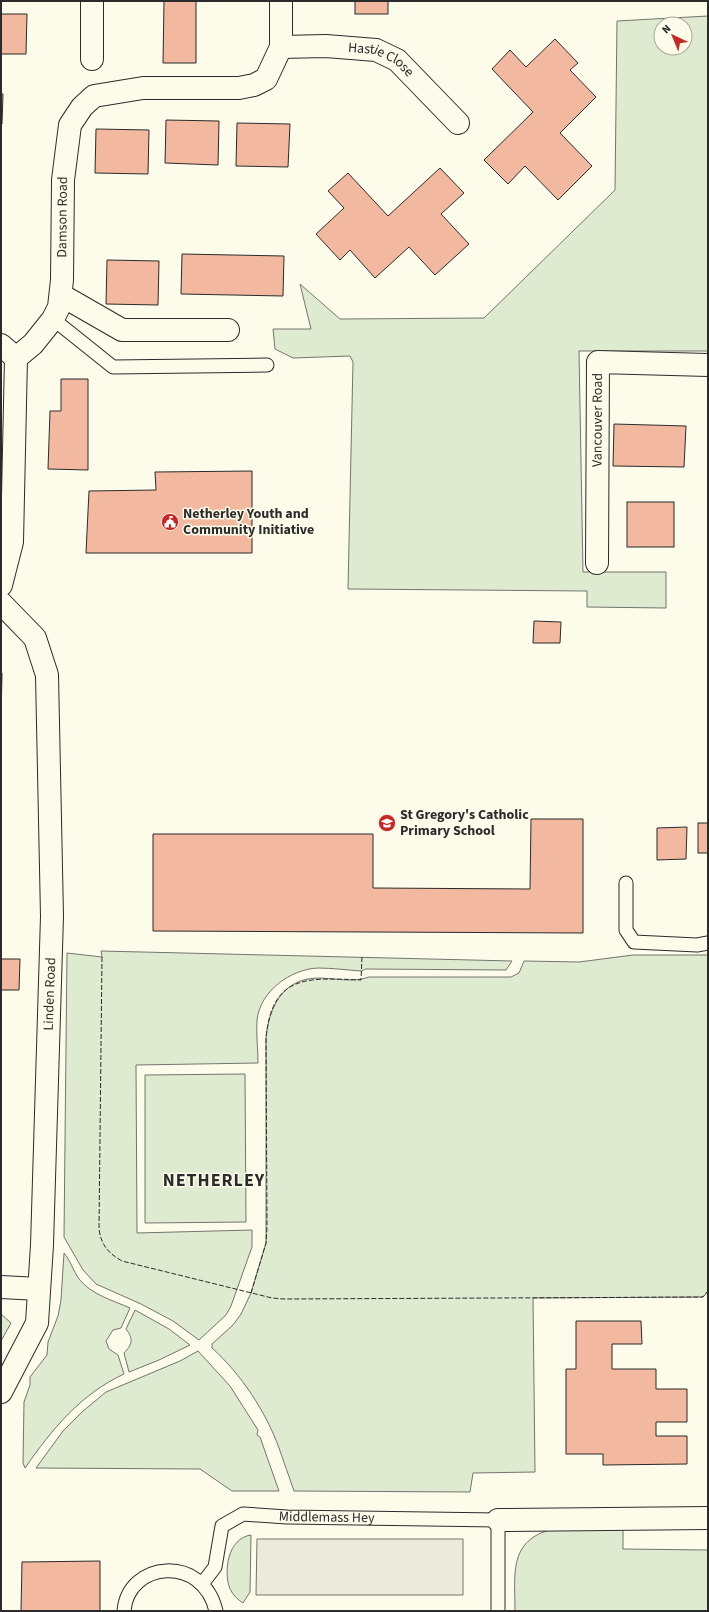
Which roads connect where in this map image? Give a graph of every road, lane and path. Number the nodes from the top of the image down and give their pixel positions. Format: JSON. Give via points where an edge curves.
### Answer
{"nodes":[{"id":1,"x":92,"y":1,"type":"edge"},
{"id":2,"x":281,"y":1,"type":"edge"},
{"id":3,"x":281,"y":47,"type":"junction"},
{"id":4,"x":92,"y":59,"type":"dead end"},
{"id":5,"x":458,"y":123,"type":"dead end"},
{"id":6,"x":61,"y":295,"type":"junction"},
{"id":7,"x":53,"y":319,"type":"junction"},
{"id":8,"x":228,"y":330,"type":"dead end"},
{"id":9,"x":8,"y":351,"type":"edge"},
{"id":10,"x":267,"y":365,"type":"dead end"},
{"id":11,"x":708,"y":365,"type":"edge"},
{"id":12,"x":597,"y":564,"type":"dead end"},
{"id":13,"x":1,"y":585,"type":"edge"},
{"id":14,"x":1,"y":603,"type":"edge"},
{"id":15,"x":626,"y":883,"type":"dead end"},
{"id":16,"x":708,"y":944,"type":"edge"},
{"id":17,"x":1,"y":1287,"type":"edge"},
{"id":18,"x":39,"y":1289,"type":"junction"},
{"id":19,"x":1,"y":1392,"type":"edge"},
{"id":20,"x":708,"y":1518,"type":"edge"},
{"id":21,"x":498,"y":1520,"type":"junction"},
{"id":22,"x":202,"y":1584,"type":"junction"},
{"id":23,"x":124,"y":1611,"type":"edge"},
{"id":24,"x":216,"y":1611,"type":"edge"},
{"id":25,"x":498,"y":1611,"type":"edge"}],
"edges":[{"from":1,"to":4,"type":"street"},
{"from":2,"to":3,"type":"street","name":"Damson Road"},
{"from":3,"to":5,"type":"street","name":"Hastie Close","via":[[326,46],[376,50],[397,60]]},
{"from":3,"to":6,"type":"street","name":"Damson Road","via":[[266,79],[254,85],[239,88],[142,88],[94,96],[82,107],[70,125],[63,180]]},
{"from":6,"to":7,"type":"street","name":"Damson Road","via":[[59,308]]},
{"from":6,"to":8,"type":"street","via":[[122,330]]},
{"from":7,"to":9,"type":"street","name":"Damson Road","via":[[33,344]]},
{"from":7,"to":10,"type":"lane","via":[[113,367]]},
{"from":9,"to":13,"type":"street","name":"Damson Road","via":[[12,542]]},
{"from":11,"to":12,"type":"street","name":"Vancouver Road","via":[[598,362]]},
{"from":14,"to":18,"type":"street","name":"Linden Road","via":[[34,638],[47,675],[52,916]]},
{"from":15,"to":16,"type":"lane","via":[[626,930],[634,942]]},
{"from":17,"to":18,"type":"street"},
{"from":18,"to":19,"type":"street","name":"Linden Road","via":[[37,1323]]},
{"from":20,"to":21,"type":"street","name":"Middlemass Hey"},
{"from":21,"to":22,"type":"lane","name":"Middlemass Hey","via":[[243,1514],[222,1526],[215,1567]]},
{"from":21,"to":25,"type":"lane"},
{"from":22,"to":23,"type":"lane","via":[[183,1572],[168,1570],[153,1574],[140,1581],[130,1592]]},
{"from":22,"to":24,"type":"lane","via":[[214,1600]]}]}
